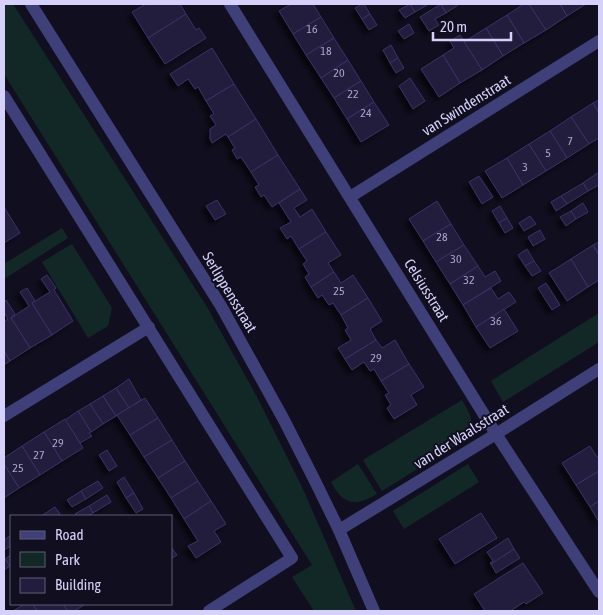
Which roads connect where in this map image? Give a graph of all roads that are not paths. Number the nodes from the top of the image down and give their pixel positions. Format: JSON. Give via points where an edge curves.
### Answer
{"nodes":[{"id":1,"x":31,"y":4,"type":"edge"},
{"id":2,"x":230,"y":4,"type":"edge"},
{"id":3,"x":599,"y":41,"type":"edge"},
{"id":4,"x":4,"y":96,"type":"edge"},
{"id":5,"x":350,"y":197,"type":"junction"},
{"id":6,"x":149,"y":327,"type":"junction"},
{"id":7,"x":599,"y":369,"type":"edge"},
{"id":8,"x":4,"y":416,"type":"edge"},
{"id":9,"x":496,"y":434,"type":"junction"},
{"id":10,"x":340,"y":530,"type":"junction"},
{"id":11,"x":599,"y":592,"type":"edge"},
{"id":12,"x":210,"y":611,"type":"edge"},
{"id":13,"x":374,"y":611,"type":"edge"}],
"edges":[{"from":1,"to":10,"type":"street","name":"Serlippensstraat","via":[[222,306]]},
{"from":2,"to":5,"type":"street","name":"Celsiusstraat"},
{"from":3,"to":5,"type":"street","name":"van Swindenstraat"},
{"from":4,"to":6,"type":"street"},
{"from":5,"to":9,"type":"street","name":"Celsiusstraat"},
{"from":6,"to":8,"type":"street"},
{"from":6,"to":12,"type":"street","via":[[292,558]]},
{"from":7,"to":9,"type":"street","name":"van der Waalsstraat"},
{"from":9,"to":10,"type":"street","name":"van der Waalsstraat"},
{"from":9,"to":11,"type":"street","name":"Celsiusstraat"},
{"from":10,"to":13,"type":"street","name":"Serlippensstraat"}]}
